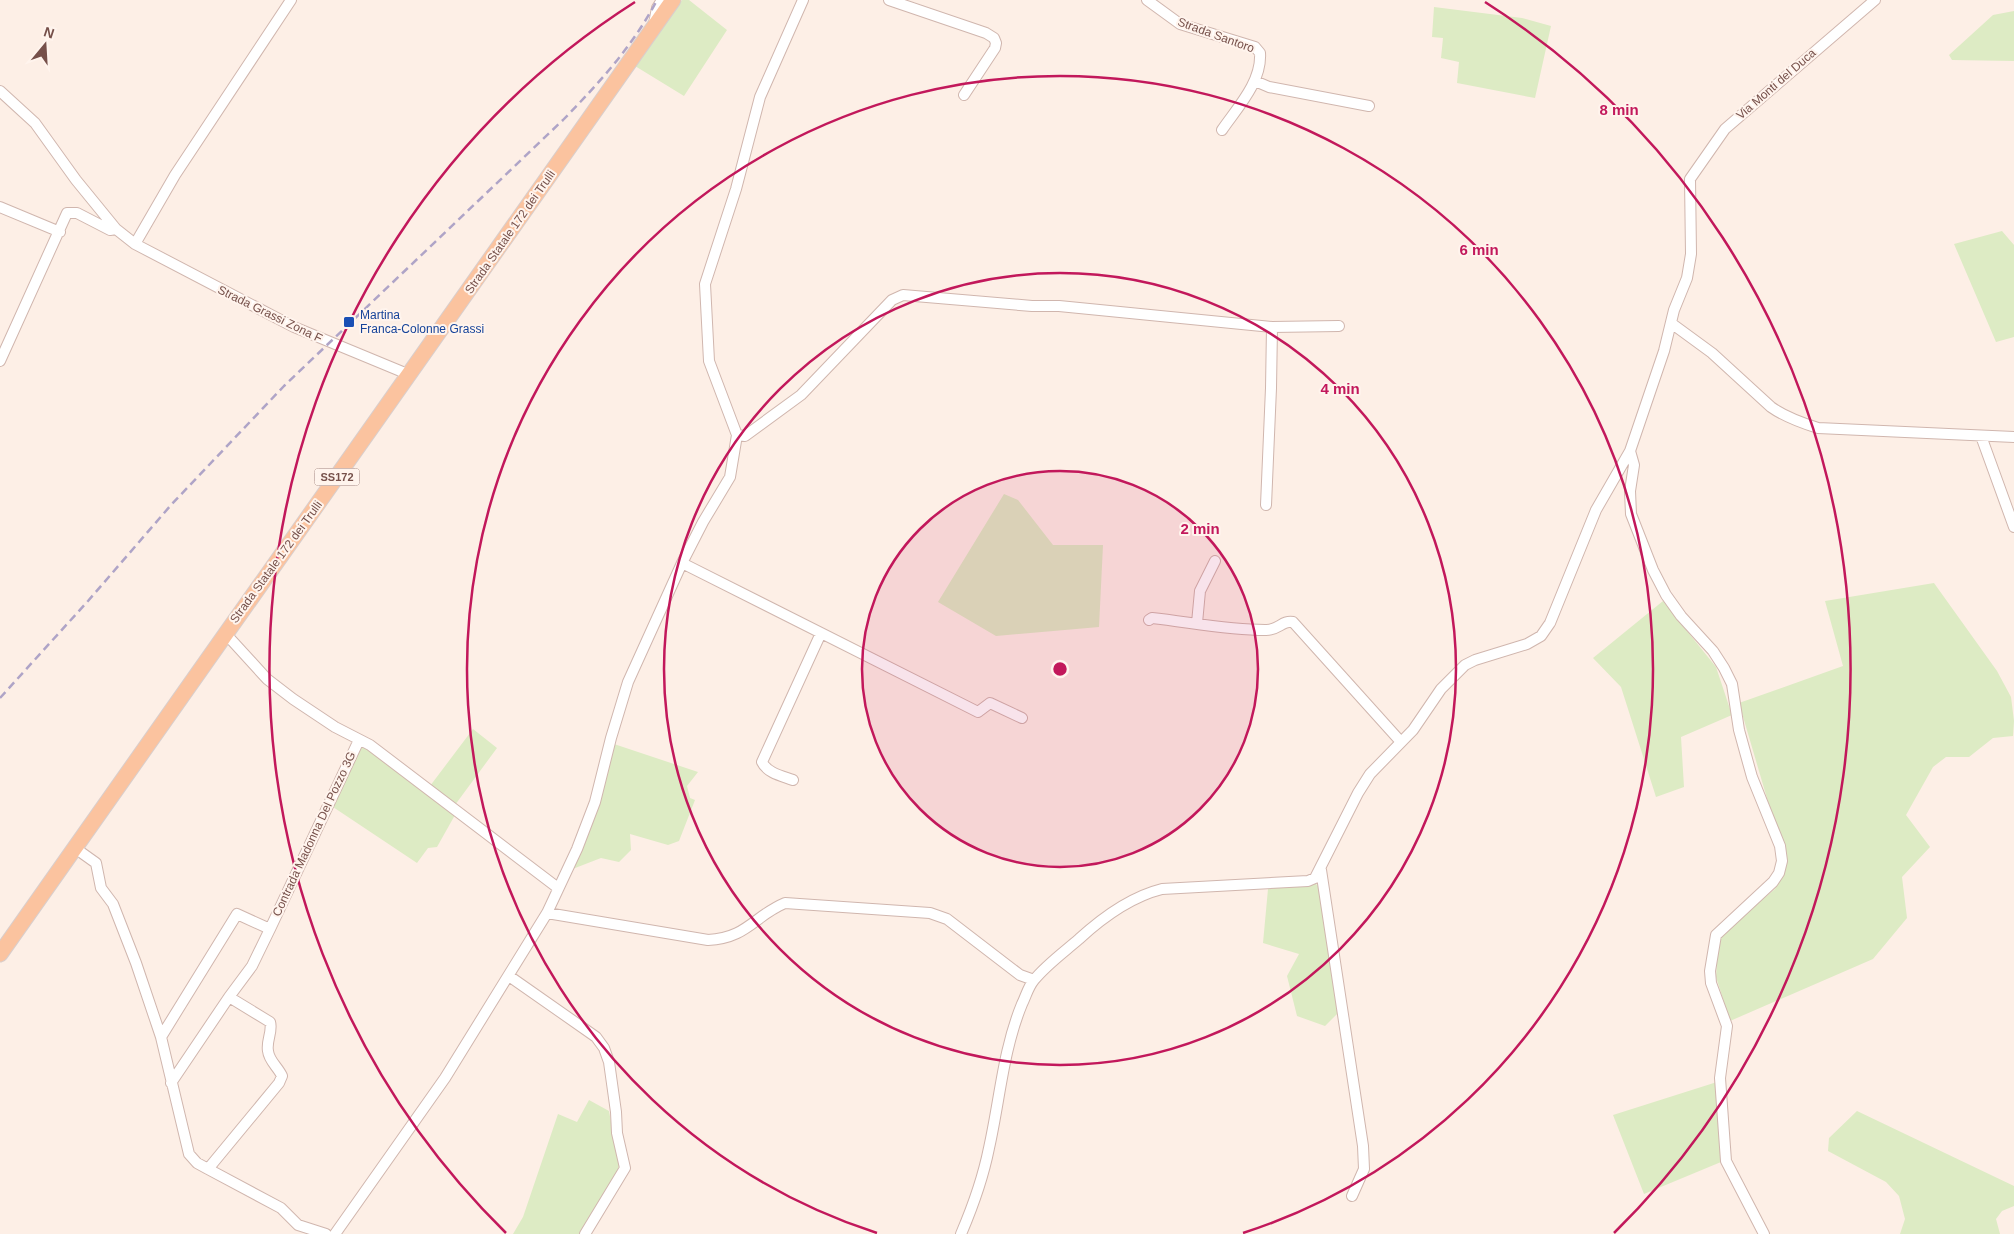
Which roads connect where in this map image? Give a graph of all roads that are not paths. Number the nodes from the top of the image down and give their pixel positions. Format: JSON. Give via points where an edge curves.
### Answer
{"nodes":[{"id":1,"x":291,"y":0,"type":"edge"},
{"id":2,"x":662,"y":0,"type":"edge"},
{"id":3,"x":673,"y":0,"type":"edge"},
{"id":4,"x":803,"y":0,"type":"edge"},
{"id":5,"x":889,"y":0,"type":"edge"},
{"id":6,"x":1147,"y":0,"type":"edge"},
{"id":7,"x":1875,"y":0,"type":"edge"},
{"id":8,"x":654,"y":27,"type":"junction"},
{"id":9,"x":1254,"y":81,"type":"junction"},
{"id":10,"x":0,"y":91,"type":"edge"},
{"id":11,"x":964,"y":95,"type":"dead end"},
{"id":12,"x":1369,"y":106,"type":"dead end"},
{"id":13,"x":1222,"y":130,"type":"dead end"},
{"id":14,"x":0,"y":207,"type":"edge"},
{"id":15,"x":116,"y":229,"type":"junction"},
{"id":16,"x":60,"y":232,"type":"junction"},
{"id":17,"x":135,"y":244,"type":"junction"},
{"id":18,"x":1671,"y":324,"type":"junction"},
{"id":19,"x":1339,"y":326,"type":"dead end"},
{"id":20,"x":1272,"y":327,"type":"junction"},
{"id":21,"x":0,"y":361,"type":"edge"},
{"id":22,"x":410,"y":375,"type":"junction"},
{"id":23,"x":737,"y":435,"type":"junction"},
{"id":24,"x":1981,"y":436,"type":"junction"},
{"id":25,"x":2014,"y":437,"type":"edge"},
{"id":26,"x":1630,"y":451,"type":"junction"},
{"id":27,"x":1266,"y":505,"type":"dead end"},
{"id":28,"x":2014,"y":527,"type":"edge"},
{"id":29,"x":1215,"y":561,"type":"dead end"},
{"id":30,"x":682,"y":563,"type":"junction"},
{"id":31,"x":1149,"y":620,"type":"dead end"},
{"id":32,"x":1197,"y":623,"type":"junction"},
{"id":33,"x":225,"y":633,"type":"junction"},
{"id":34,"x":821,"y":633,"type":"junction"},
{"id":35,"x":1022,"y":718,"type":"dead end"},
{"id":36,"x":359,"y":740,"type":"junction"},
{"id":37,"x":1401,"y":742,"type":"junction"},
{"id":38,"x":793,"y":780,"type":"dead end"},
{"id":39,"x":75,"y":848,"type":"junction"},
{"id":40,"x":1321,"y":870,"type":"junction"},
{"id":41,"x":558,"y":888,"type":"junction"},
{"id":42,"x":547,"y":913,"type":"junction"},
{"id":43,"x":270,"y":929,"type":"junction"},
{"id":44,"x":0,"y":954,"type":"edge"},
{"id":45,"x":509,"y":976,"type":"junction"},
{"id":46,"x":1034,"y":980,"type":"junction"},
{"id":47,"x":229,"y":997,"type":"junction"},
{"id":48,"x":161,"y":1037,"type":"junction"},
{"id":49,"x":171,"y":1083,"type":"junction"},
{"id":50,"x":208,"y":1169,"type":"junction"},
{"id":51,"x":1352,"y":1196,"type":"dead end"},
{"id":52,"x":326,"y":1234,"type":"edge"},
{"id":53,"x":335,"y":1234,"type":"edge"},
{"id":54,"x":585,"y":1234,"type":"edge"},
{"id":55,"x":961,"y":1234,"type":"edge"},
{"id":56,"x":1764,"y":1234,"type":"edge"}],
"edges":[{"from":1,"to":17,"type":"street","via":[[175,175]]},
{"from":2,"to":8,"type":"street","via":[[657,8]]},
{"from":3,"to":8,"type":"main road","name":"Strada Statale 172 dei Trulli","number":"SS172"},
{"from":4,"to":23,"type":"street","via":[[760,97],[736,189],[704,284],[709,361]]},
{"from":5,"to":11,"type":"street","via":[[994,38],[995,48]]},
{"from":6,"to":9,"type":"street","name":"Strada Santoro","via":[[1180,24],[1258,50],[1260,62]]},
{"from":7,"to":18,"type":"street","name":"Via Monti del Duca","via":[[1725,129],[1690,179],[1691,254],[1687,278]]},
{"from":8,"to":22,"type":"main road","name":"Strada Statale 172 dei Trulli","number":"SS172"},
{"from":9,"to":12,"type":"street","via":[[1269,87]]},
{"from":9,"to":13,"type":"street","name":"Strada Santoro"},
{"from":10,"to":15,"type":"street","name":"Strada Grassi Zona F","via":[[35,123]]},
{"from":14,"to":16,"type":"street"},
{"from":15,"to":16,"type":"street","via":[[110,230],[72,212],[67,213]]},
{"from":15,"to":17,"type":"street","name":"Strada Grassi Zona F"},
{"from":16,"to":21,"type":"street"},
{"from":17,"to":22,"type":"street","name":"Strada Grassi Zona F","via":[[294,327]]},
{"from":18,"to":24,"type":"street","via":[[1712,353],[1780,414],[1810,426]]},
{"from":18,"to":26,"type":"street"},
{"from":19,"to":20,"type":"street"},
{"from":20,"to":23,"type":"street","via":[[1059,306],[903,295],[892,300],[801,395],[745,436]]},
{"from":20,"to":27,"type":"street"},
{"from":22,"to":33,"type":"main road","name":"Strada Statale 172 dei Trulli","number":"SS172"},
{"from":23,"to":30,"type":"street","via":[[730,477]]},
{"from":24,"to":25,"type":"street"},
{"from":24,"to":28,"type":"street"},
{"from":26,"to":37,"type":"street","via":[[1596,510],[1550,623],[1541,636],[1465,666],[1441,689]]},
{"from":26,"to":56,"type":"street","via":[[1634,466],[1631,514],[1666,596],[1713,651],[1732,684],[1752,777],[1780,846],[1782,861],[1773,882],[1716,935],[1710,971],[1711,983],[1727,1026],[1720,1078],[1726,1162]]},
{"from":29,"to":32,"type":"street","via":[[1200,591]]},
{"from":30,"to":34,"type":"street"},
{"from":30,"to":41,"type":"street","via":[[628,682],[595,802]]},
{"from":31,"to":32,"type":"street"},
{"from":32,"to":37,"type":"street","via":[[1269,630],[1287,621],[1293,622]]},
{"from":33,"to":36,"type":"street","via":[[274,684]]},
{"from":33,"to":39,"type":"main road","name":"Strada Statale 172 dei Trulli","number":"SS172"},
{"from":34,"to":35,"type":"street","via":[[978,712],[990,703]]},
{"from":34,"to":38,"type":"street","via":[[762,762],[770,771]]},
{"from":36,"to":41,"type":"street","via":[[370,745]]},
{"from":36,"to":43,"type":"street","name":"Contrada Madonna Del Pozzo 3G"},
{"from":37,"to":40,"type":"street","via":[[1370,774],[1358,793]]},
{"from":39,"to":44,"type":"main road","name":"Strada Statale 172 dei Trulli","number":"SS172"},
{"from":39,"to":48,"type":"street","via":[[96,863],[101,888],[113,904]]},
{"from":40,"to":46,"type":"street","via":[[1308,881],[1162,889],[1143,894],[1086,932]]},
{"from":40,"to":51,"type":"street","via":[[1364,1146],[1364,1169]]},
{"from":41,"to":42,"type":"street"},
{"from":42,"to":45,"type":"street"},
{"from":42,"to":46,"type":"street","via":[[708,940],[724,939],[740,932],[785,902],[917,912],[947,919],[1020,975]]},
{"from":43,"to":47,"type":"street","name":"Contrada Madonna Del Pozzo 3G","via":[[252,966]]},
{"from":43,"to":48,"type":"street","via":[[237,914]]},
{"from":45,"to":53,"type":"street","via":[[445,1078]]},
{"from":45,"to":54,"type":"street","via":[[596,1037],[609,1062],[617,1133],[626,1168]]},
{"from":46,"to":55,"type":"street","via":[[1014,1023],[985,1164],[975,1202]]},
{"from":47,"to":49,"type":"street","name":"Contrada Madonna Del Pozzo 3G"},
{"from":47,"to":50,"type":"street","via":[[270,1022],[270,1060],[282,1076]]},
{"from":48,"to":49,"type":"street"},
{"from":49,"to":50,"type":"street","via":[[189,1154]]},
{"from":50,"to":52,"type":"street","via":[[281,1208],[298,1225]]}]}
